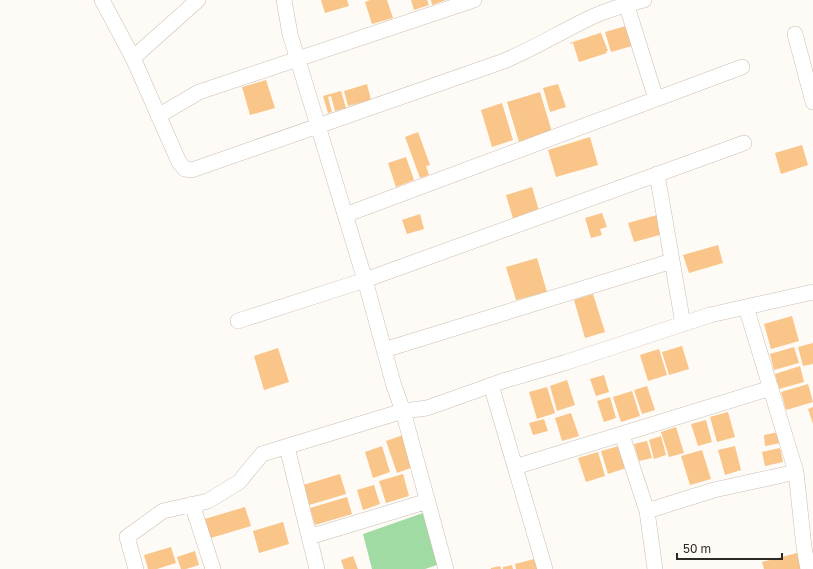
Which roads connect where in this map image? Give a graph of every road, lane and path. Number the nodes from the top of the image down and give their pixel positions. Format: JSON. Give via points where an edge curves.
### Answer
{"nodes":[{"id":1,"x":102,"y":0,"type":"edge"},
{"id":2,"x":198,"y":0,"type":"edge"},
{"id":3,"x":284,"y":0,"type":"edge"},
{"id":4,"x":474,"y":0,"type":"edge"},
{"id":5,"x":644,"y":0,"type":"edge"},
{"id":6,"x":626,"y":2,"type":"edge"},
{"id":7,"x":795,"y":34,"type":"dead end"},
{"id":8,"x":133,"y":58,"type":"junction"},
{"id":9,"x":297,"y":60,"type":"junction"},
{"id":10,"x":742,"y":68,"type":"dead end"},
{"id":11,"x":656,"y":99,"type":"junction"},
{"id":12,"x":813,"y":102,"type":"edge"},
{"id":13,"x":158,"y":116,"type":"junction"},
{"id":14,"x":318,"y":126,"type":"junction"},
{"id":15,"x":744,"y":143,"type":"dead end"},
{"id":16,"x":657,"y":174,"type":"junction"},
{"id":17,"x":345,"y":215,"type":"junction"},
{"id":18,"x":672,"y":261,"type":"junction"},
{"id":19,"x":365,"y":280,"type":"junction"},
{"id":20,"x":813,"y":292,"type":"edge"},
{"id":21,"x":746,"y":307,"type":"junction"},
{"id":22,"x":238,"y":321,"type":"dead end"},
{"id":23,"x":683,"y":324,"type":"junction"},
{"id":24,"x":384,"y":350,"type":"junction"},
{"id":25,"x":491,"y":385,"type":"junction"},
{"id":26,"x":770,"y":388,"type":"junction"},
{"id":27,"x":403,"y":411,"type":"junction"},
{"id":28,"x":622,"y":435,"type":"junction"},
{"id":29,"x":287,"y":447,"type":"junction"},
{"id":30,"x":515,"y":467,"type":"junction"},
{"id":31,"x":796,"y":472,"type":"junction"},
{"id":32,"x":428,"y":501,"type":"junction"},
{"id":33,"x":192,"y":504,"type":"junction"},
{"id":34,"x":647,"y":511,"type":"junction"},
{"id":35,"x":309,"y":537,"type":"junction"},
{"id":36,"x":808,"y":546,"type":"edge"},
{"id":37,"x":136,"y":569,"type":"edge"},
{"id":38,"x":213,"y":569,"type":"edge"},
{"id":39,"x":317,"y":569,"type":"edge"},
{"id":40,"x":446,"y":569,"type":"edge"},
{"id":41,"x":545,"y":569,"type":"edge"},
{"id":42,"x":655,"y":569,"type":"edge"},
{"id":43,"x":808,"y":569,"type":"edge"}],
"edges":[{"from":1,"to":8,"type":"street"},
{"from":2,"to":8,"type":"street"},
{"from":3,"to":9,"type":"street"},
{"from":4,"to":9,"type":"street"},
{"from":5,"to":6,"type":"street"},
{"from":6,"to":11,"type":"street"},
{"from":6,"to":14,"type":"street","via":[[523,53]]},
{"from":7,"to":12,"type":"street"},
{"from":8,"to":13,"type":"street"},
{"from":9,"to":13,"type":"street","via":[[199,92]]},
{"from":9,"to":14,"type":"street"},
{"from":10,"to":11,"type":"street"},
{"from":11,"to":17,"type":"street"},
{"from":13,"to":14,"type":"street","via":[[179,162],[185,169],[192,170]]},
{"from":14,"to":17,"type":"street"},
{"from":15,"to":16,"type":"street"},
{"from":16,"to":18,"type":"street"},
{"from":16,"to":19,"type":"street"},
{"from":17,"to":19,"type":"street"},
{"from":18,"to":23,"type":"street"},
{"from":18,"to":24,"type":"street"},
{"from":19,"to":22,"type":"street"},
{"from":19,"to":24,"type":"street"},
{"from":20,"to":21,"type":"street"},
{"from":21,"to":23,"type":"street"},
{"from":21,"to":26,"type":"street"},
{"from":23,"to":25,"type":"street"},
{"from":24,"to":27,"type":"street"},
{"from":25,"to":27,"type":"street","via":[[427,408]]},
{"from":25,"to":30,"type":"street"},
{"from":26,"to":28,"type":"street"},
{"from":26,"to":31,"type":"street"},
{"from":27,"to":29,"type":"street"},
{"from":27,"to":32,"type":"street"},
{"from":28,"to":30,"type":"street"},
{"from":28,"to":34,"type":"street"},
{"from":29,"to":33,"type":"street","via":[[262,454],[239,482],[208,501]]},
{"from":29,"to":35,"type":"street"},
{"from":30,"to":41,"type":"street"},
{"from":31,"to":34,"type":"street","via":[[714,490]]},
{"from":31,"to":36,"type":"street"},
{"from":32,"to":35,"type":"street"},
{"from":32,"to":40,"type":"street"},
{"from":33,"to":37,"type":"street","via":[[163,511],[127,537]]},
{"from":33,"to":38,"type":"street"},
{"from":34,"to":42,"type":"street"},
{"from":35,"to":39,"type":"street"},
{"from":36,"to":43,"type":"street"}]}
